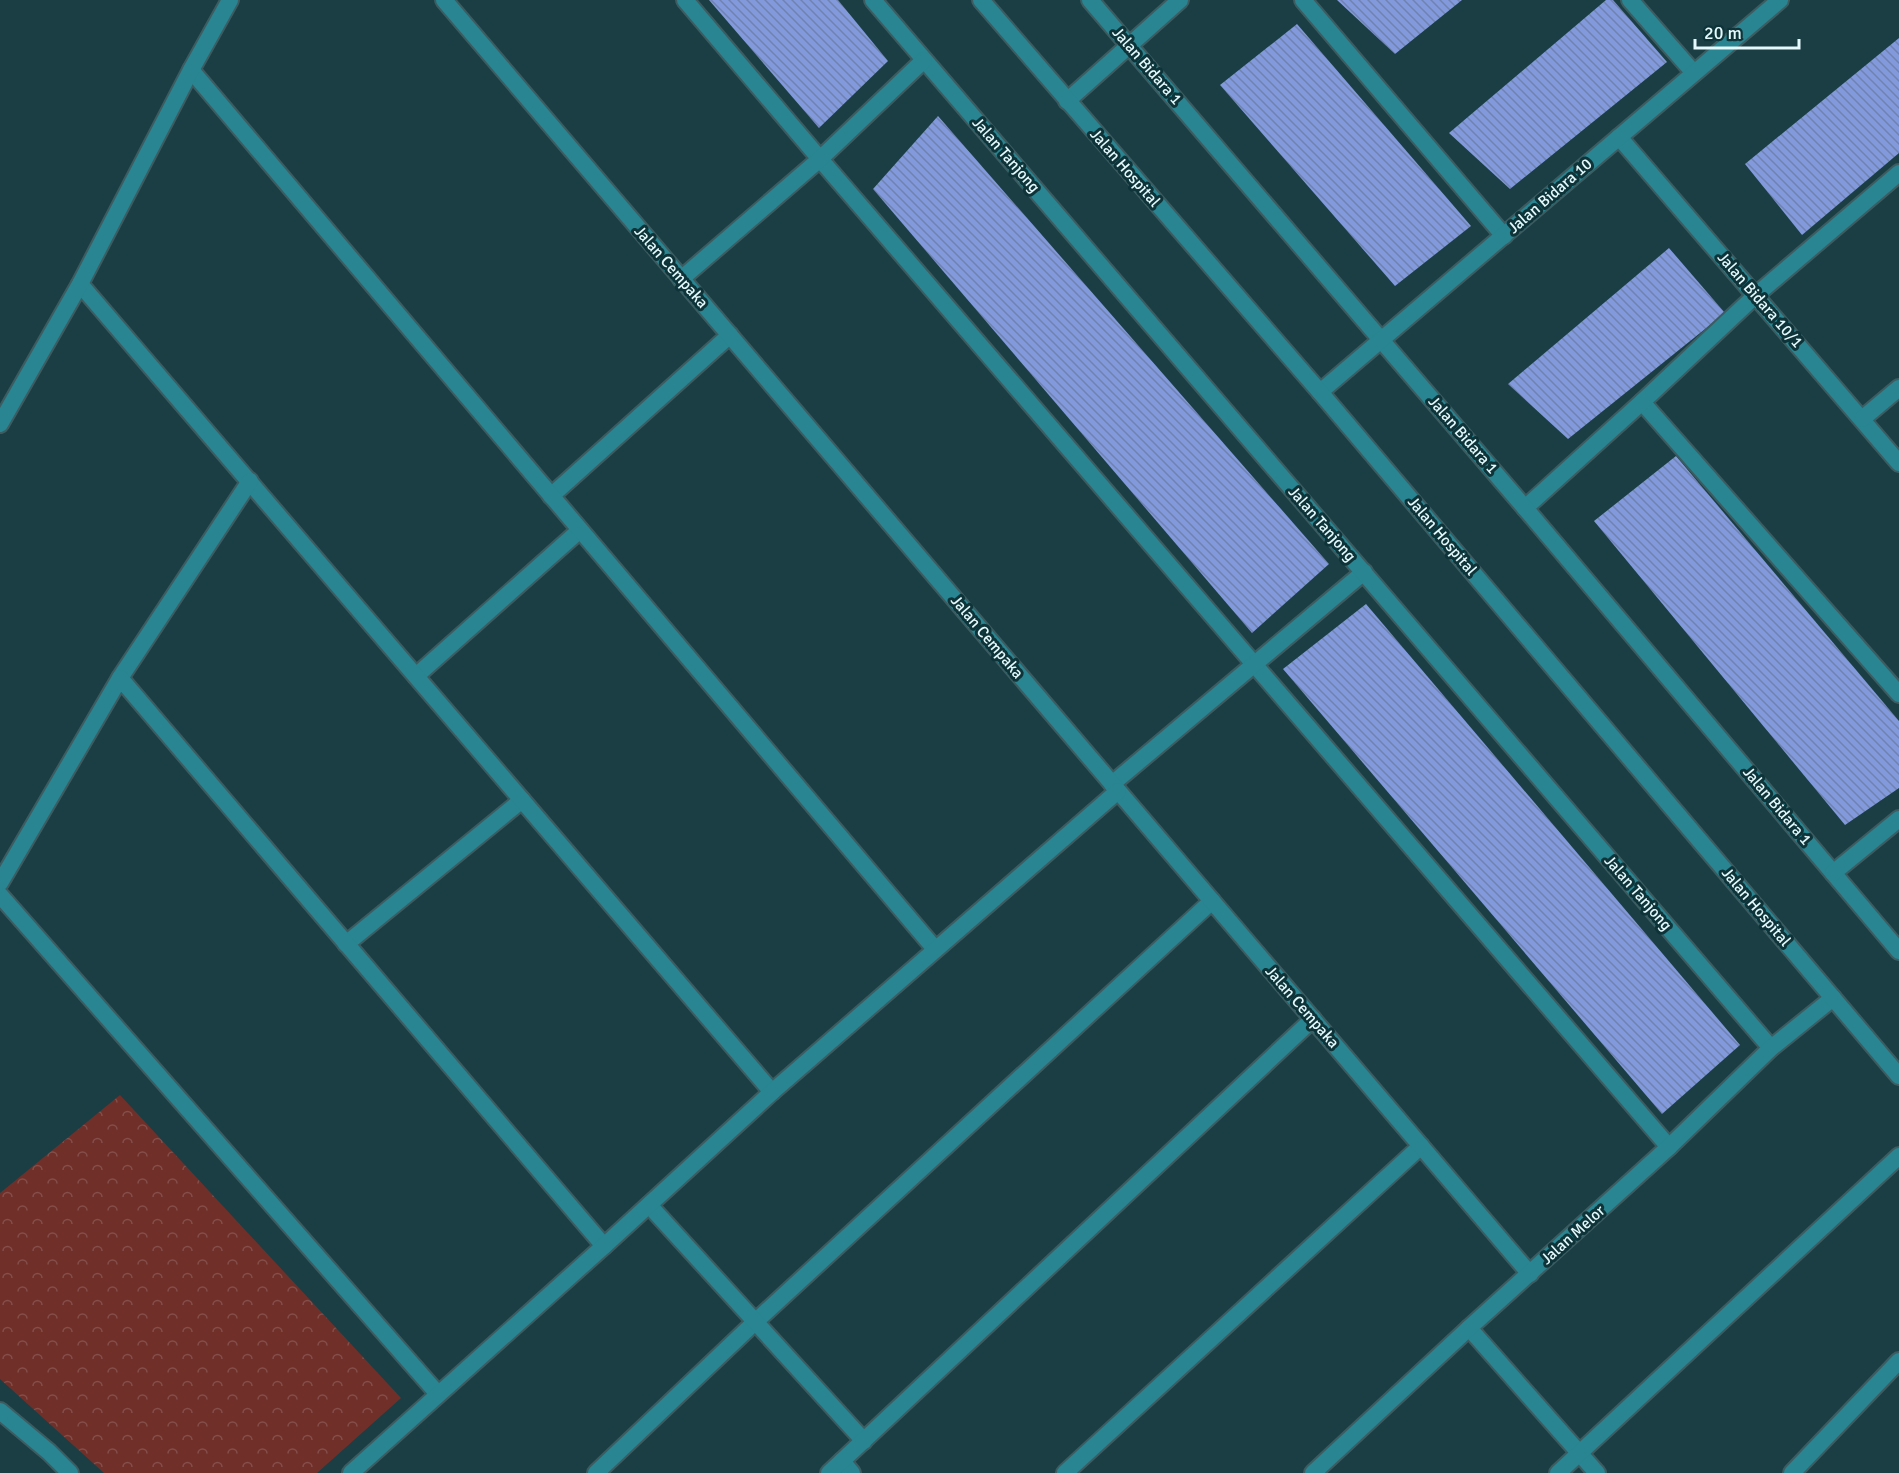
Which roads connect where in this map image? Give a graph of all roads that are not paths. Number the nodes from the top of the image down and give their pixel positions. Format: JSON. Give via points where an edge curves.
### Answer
{"nodes":[{"id":1,"x":230,"y":0,"type":"edge"},
{"id":2,"x":444,"y":0,"type":"edge"},
{"id":3,"x":685,"y":0,"type":"edge"},
{"id":4,"x":873,"y":0,"type":"edge"},
{"id":5,"x":981,"y":0,"type":"edge"},
{"id":6,"x":1090,"y":0,"type":"edge"},
{"id":7,"x":1180,"y":0,"type":"edge"},
{"id":8,"x":1303,"y":0,"type":"edge"},
{"id":9,"x":1630,"y":0,"type":"edge"},
{"id":10,"x":1780,"y":0,"type":"edge"},
{"id":11,"x":1129,"y":46,"type":"junction"},
{"id":12,"x":924,"y":60,"type":"junction"},
{"id":13,"x":191,"y":70,"type":"junction"},
{"id":14,"x":1694,"y":73,"type":"junction"},
{"id":15,"x":1067,"y":102,"type":"junction"},
{"id":16,"x":1619,"y":137,"type":"junction"},
{"id":17,"x":820,"y":159,"type":"junction"},
{"id":18,"x":1899,"y":173,"type":"edge"},
{"id":19,"x":1504,"y":236,"type":"junction"},
{"id":20,"x":681,"y":279,"type":"junction"},
{"id":21,"x":80,"y":284,"type":"junction"},
{"id":22,"x":1756,"y":295,"type":"junction"},
{"id":23,"x":730,"y":335,"type":"junction"},
{"id":24,"x":1381,"y":340,"type":"junction"},
{"id":25,"x":1899,"y":388,"type":"edge"},
{"id":26,"x":1320,"y":392,"type":"junction"},
{"id":27,"x":1642,"y":402,"type":"junction"},
{"id":28,"x":1862,"y":419,"type":"junction"},
{"id":29,"x":0,"y":424,"type":"edge"},
{"id":30,"x":1899,"y":463,"type":"edge"},
{"id":31,"x":250,"y":481,"type":"junction"},
{"id":32,"x":551,"y":496,"type":"junction"},
{"id":33,"x":1525,"y":508,"type":"junction"},
{"id":34,"x":580,"y":530,"type":"junction"},
{"id":35,"x":1364,"y":572,"type":"junction"},
{"id":36,"x":1254,"y":664,"type":"junction"},
{"id":37,"x":416,"y":676,"type":"junction"},
{"id":38,"x":120,"y":678,"type":"junction"},
{"id":39,"x":1899,"y":694,"type":"edge"},
{"id":40,"x":1115,"y":787,"type":"junction"},
{"id":41,"x":522,"y":800,"type":"junction"},
{"id":42,"x":1899,"y":819,"type":"edge"},
{"id":43,"x":1833,"y":873,"type":"junction"},
{"id":44,"x":0,"y":883,"type":"edge"},
{"id":45,"x":0,"y":895,"type":"edge"},
{"id":46,"x":1212,"y":901,"type":"junction"},
{"id":47,"x":346,"y":944,"type":"junction"},
{"id":48,"x":935,"y":949,"type":"junction"},
{"id":49,"x":1899,"y":951,"type":"edge"},
{"id":50,"x":1833,"y":998,"type":"junction"},
{"id":51,"x":1313,"y":1019,"type":"junction"},
{"id":52,"x":1771,"y":1048,"type":"junction"},
{"id":53,"x":1899,"y":1076,"type":"edge"},
{"id":54,"x":772,"y":1092,"type":"junction"},
{"id":55,"x":1421,"y":1146,"type":"junction"},
{"id":56,"x":1669,"y":1147,"type":"junction"},
{"id":57,"x":1899,"y":1156,"type":"edge"},
{"id":58,"x":649,"y":1205,"type":"junction"},
{"id":59,"x":604,"y":1246,"type":"junction"},
{"id":60,"x":1530,"y":1274,"type":"junction"},
{"id":61,"x":755,"y":1322,"type":"junction"},
{"id":62,"x":1469,"y":1328,"type":"junction"},
{"id":63,"x":1899,"y":1361,"type":"edge"},
{"id":64,"x":438,"y":1394,"type":"junction"},
{"id":65,"x":0,"y":1411,"type":"edge"},
{"id":66,"x":864,"y":1441,"type":"junction"},
{"id":67,"x":1580,"y":1453,"type":"junction"},
{"id":68,"x":847,"y":1467,"type":"edge"},
{"id":69,"x":70,"y":1473,"type":"edge"},
{"id":70,"x":351,"y":1473,"type":"edge"},
{"id":71,"x":596,"y":1473,"type":"edge"},
{"id":72,"x":829,"y":1473,"type":"edge"},
{"id":73,"x":1065,"y":1473,"type":"edge"},
{"id":74,"x":1313,"y":1473,"type":"edge"},
{"id":75,"x":1558,"y":1473,"type":"edge"},
{"id":76,"x":1597,"y":1473,"type":"edge"},
{"id":77,"x":1792,"y":1473,"type":"edge"}],
"edges":[{"from":1,"to":13,"type":"street"},
{"from":2,"to":20,"type":"street","name":"Jalan Cempaka"},
{"from":3,"to":17,"type":"street"},
{"from":4,"to":12,"type":"street","name":"Jalan Tanjong"},
{"from":5,"to":15,"type":"street","name":"Jalan Hospital"},
{"from":6,"to":11,"type":"street","name":"Jalan Bidara 1"},
{"from":7,"to":11,"type":"street"},
{"from":8,"to":19,"type":"street"},
{"from":9,"to":14,"type":"street"},
{"from":10,"to":14,"type":"street","name":"Jalan Bidara 10"},
{"from":11,"to":15,"type":"street"},
{"from":11,"to":24,"type":"street","name":"Jalan Bidara 1"},
{"from":12,"to":17,"type":"street"},
{"from":12,"to":35,"type":"street","name":"Jalan Tanjong"},
{"from":13,"to":21,"type":"street"},
{"from":13,"to":32,"type":"street"},
{"from":14,"to":16,"type":"street","name":"Jalan Bidara 10"},
{"from":15,"to":26,"type":"street","name":"Jalan Hospital"},
{"from":16,"to":19,"type":"street","name":"Jalan Bidara 10"},
{"from":16,"to":22,"type":"street","name":"Jalan Bidara 10/1"},
{"from":17,"to":20,"type":"street"},
{"from":17,"to":36,"type":"street"},
{"from":18,"to":22,"type":"street"},
{"from":19,"to":24,"type":"street","name":"Jalan Bidara 10"},
{"from":20,"to":23,"type":"street","name":"Jalan Cempaka"},
{"from":21,"to":29,"type":"street"},
{"from":21,"to":31,"type":"street"},
{"from":22,"to":27,"type":"street"},
{"from":22,"to":28,"type":"street","name":"Jalan Bidara 10/1"},
{"from":23,"to":32,"type":"street"},
{"from":23,"to":40,"type":"street","name":"Jalan Cempaka"},
{"from":24,"to":26,"type":"street","name":"Jalan Bidara 10"},
{"from":24,"to":33,"type":"street","name":"Jalan Bidara 1"},
{"from":25,"to":28,"type":"street"},
{"from":26,"to":50,"type":"street","name":"Jalan Hospital"},
{"from":27,"to":33,"type":"street"},
{"from":27,"to":39,"type":"street"},
{"from":28,"to":30,"type":"street","name":"Jalan Bidara 10/1"},
{"from":31,"to":37,"type":"street"},
{"from":31,"to":38,"type":"street"},
{"from":32,"to":34,"type":"street"},
{"from":33,"to":43,"type":"street","name":"Jalan Bidara 1"},
{"from":34,"to":37,"type":"street"},
{"from":34,"to":48,"type":"street"},
{"from":35,"to":36,"type":"street"},
{"from":35,"to":52,"type":"street","name":"Jalan Tanjong"},
{"from":36,"to":40,"type":"street"},
{"from":36,"to":56,"type":"street"},
{"from":37,"to":41,"type":"street"},
{"from":38,"to":44,"type":"street"},
{"from":38,"to":47,"type":"street"},
{"from":40,"to":46,"type":"street","name":"Jalan Cempaka"},
{"from":40,"to":48,"type":"street"},
{"from":41,"to":47,"type":"street"},
{"from":41,"to":54,"type":"street"},
{"from":42,"to":43,"type":"street"},
{"from":43,"to":49,"type":"street","name":"Jalan Bidara 1"},
{"from":45,"to":64,"type":"street"},
{"from":46,"to":51,"type":"street","name":"Jalan Cempaka"},
{"from":46,"to":61,"type":"street"},
{"from":47,"to":59,"type":"street"},
{"from":48,"to":54,"type":"street"},
{"from":50,"to":52,"type":"street","name":"Jalan Melor"},
{"from":50,"to":53,"type":"street","name":"Jalan Hospital"},
{"from":51,"to":55,"type":"street","name":"Jalan Cempaka"},
{"from":51,"to":66,"type":"street"},
{"from":52,"to":56,"type":"street","name":"Jalan Melor"},
{"from":54,"to":58,"type":"street"},
{"from":55,"to":60,"type":"street","name":"Jalan Cempaka"},
{"from":55,"to":73,"type":"street"},
{"from":56,"to":60,"type":"street","name":"Jalan Melor"},
{"from":57,"to":67,"type":"street"},
{"from":58,"to":59,"type":"street"},
{"from":58,"to":61,"type":"street"},
{"from":59,"to":64,"type":"street"},
{"from":60,"to":62,"type":"street","name":"Jalan Melor"},
{"from":61,"to":66,"type":"street"},
{"from":61,"to":71,"type":"street"},
{"from":62,"to":67,"type":"street"},
{"from":62,"to":74,"type":"street","name":"Jalan Melor"},
{"from":63,"to":77,"type":"street"},
{"from":64,"to":70,"type":"street"},
{"from":65,"to":69,"type":"street"},
{"from":66,"to":68,"type":"street"},
{"from":67,"to":75,"type":"street"},
{"from":67,"to":76,"type":"street"},
{"from":68,"to":72,"type":"street"}]}
